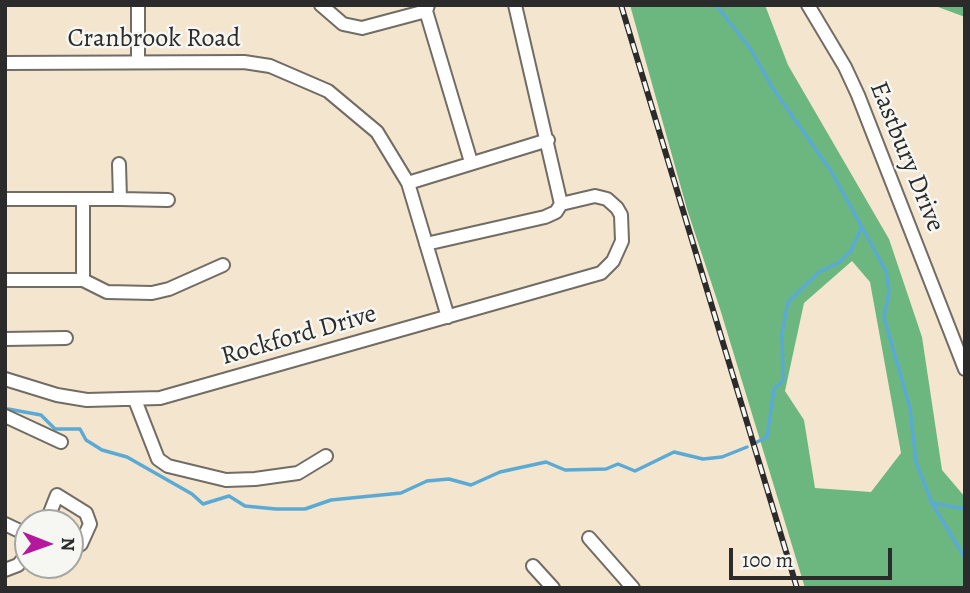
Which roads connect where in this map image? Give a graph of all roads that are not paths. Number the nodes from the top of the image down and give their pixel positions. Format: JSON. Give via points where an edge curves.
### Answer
{"nodes":[{"id":1,"x":138,"y":5,"type":"edge"},
{"id":2,"x":321,"y":5,"type":"edge"},
{"id":3,"x":515,"y":5,"type":"edge"},
{"id":4,"x":808,"y":5,"type":"edge"},
{"id":5,"x":427,"y":8,"type":"edge"},
{"id":6,"x":138,"y":61,"type":"junction"},
{"id":7,"x":5,"y":63,"type":"edge"},
{"id":8,"x":548,"y":141,"type":"junction"},
{"id":9,"x":471,"y":162,"type":"junction"},
{"id":10,"x":119,"y":164,"type":"dead end"},
{"id":11,"x":408,"y":183,"type":"junction"},
{"id":12,"x":5,"y":199,"type":"edge"},
{"id":13,"x":83,"y":199,"type":"junction"},
{"id":14,"x":120,"y":199,"type":"junction"},
{"id":15,"x":168,"y":200,"type":"dead end"},
{"id":16,"x":561,"y":204,"type":"junction"},
{"id":17,"x":426,"y":244,"type":"junction"},
{"id":18,"x":223,"y":265,"type":"dead end"},
{"id":19,"x":5,"y":280,"type":"edge"},
{"id":20,"x":83,"y":280,"type":"junction"},
{"id":21,"x":448,"y":317,"type":"junction"},
{"id":22,"x":66,"y":338,"type":"dead end"},
{"id":23,"x":5,"y":339,"type":"edge"},
{"id":24,"x":965,"y":369,"type":"edge"},
{"id":25,"x":5,"y":379,"type":"edge"},
{"id":26,"x":135,"y":400,"type":"junction"},
{"id":27,"x":5,"y":416,"type":"edge"},
{"id":28,"x":61,"y":442,"type":"dead end"},
{"id":29,"x":326,"y":456,"type":"dead end"},
{"id":30,"x":52,"y":509,"type":"edge"},
{"id":31,"x":80,"y":509,"type":"edge"},
{"id":32,"x":84,"y":512,"type":"edge"},
{"id":33,"x":84,"y":537,"type":"edge"},
{"id":34,"x":589,"y":538,"type":"dead end"},
{"id":35,"x":533,"y":566,"type":"dead end"},
{"id":36,"x":553,"y":588,"type":"edge"},
{"id":37,"x":633,"y":588,"type":"edge"}],
"edges":[{"from":1,"to":6,"type":"street"},
{"from":2,"to":5,"type":"street","via":[[343,24],[362,28]]},
{"from":3,"to":8,"type":"street"},
{"from":4,"to":24,"type":"street","name":"Eastbury Drive","via":[[858,95]]},
{"from":5,"to":9,"type":"street"},
{"from":6,"to":7,"type":"street","name":"Cranbrook Road"},
{"from":6,"to":11,"type":"street","name":"Cranbrook Road","via":[[244,62],[303,78],[328,91],[377,132]]},
{"from":8,"to":9,"type":"street"},
{"from":8,"to":16,"type":"street"},
{"from":9,"to":11,"type":"street"},
{"from":10,"to":14,"type":"street"},
{"from":11,"to":17,"type":"street","name":"Cranbrook Road"},
{"from":12,"to":13,"type":"street"},
{"from":13,"to":14,"type":"street"},
{"from":13,"to":20,"type":"street"},
{"from":14,"to":15,"type":"street"},
{"from":16,"to":17,"type":"street","via":[[545,217]]},
{"from":16,"to":21,"type":"street","name":"Rockford Drive","via":[[595,196],[617,208],[622,241],[613,261],[601,273]]},
{"from":17,"to":21,"type":"street","name":"Cranbrook Road"},
{"from":18,"to":20,"type":"street","via":[[152,293],[107,292]]},
{"from":19,"to":20,"type":"street"},
{"from":21,"to":26,"type":"street","name":"Rockford Drive","via":[[184,393]]},
{"from":22,"to":23,"type":"street"},
{"from":25,"to":26,"type":"street","name":"Rockford Drive","via":[[67,396]]},
{"from":26,"to":29,"type":"street","via":[[158,459],[168,466],[226,480],[255,479],[298,473]]},
{"from":27,"to":28,"type":"street"},
{"from":30,"to":31,"type":"street","via":[[57,495]]},
{"from":32,"to":33,"type":"street","via":[[90,524]]},
{"from":34,"to":37,"type":"street"},
{"from":35,"to":36,"type":"street"}]}
